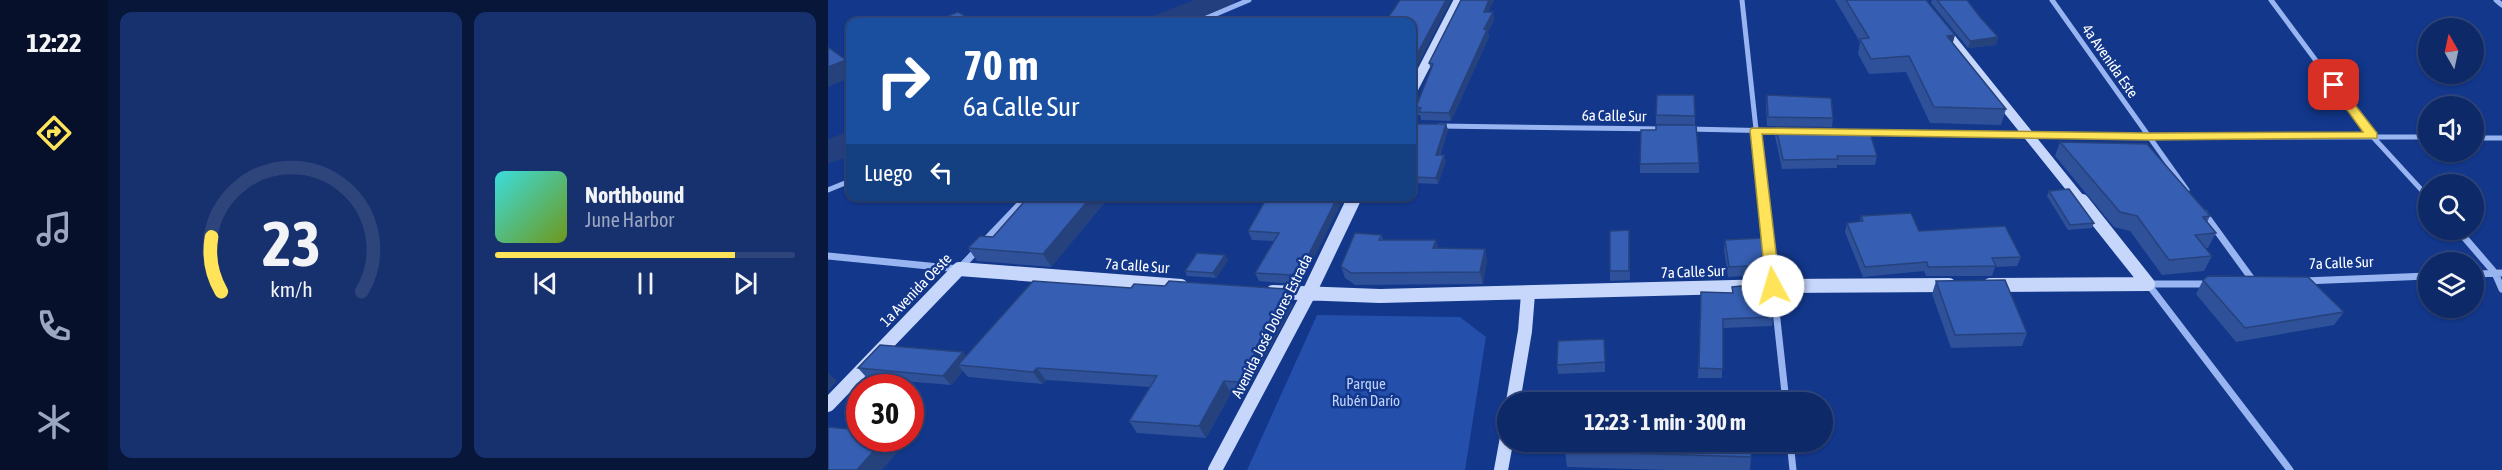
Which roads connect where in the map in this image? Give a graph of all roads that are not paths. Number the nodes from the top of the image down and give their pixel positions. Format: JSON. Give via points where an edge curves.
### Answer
{"nodes":[{"id":1,"x":1249,"y":0,"type":"edge"},
{"id":2,"x":1459,"y":0,"type":"edge"},
{"id":3,"x":1742,"y":0,"type":"edge"},
{"id":4,"x":2052,"y":0,"type":"edge"},
{"id":5,"x":2271,"y":0,"type":"edge"},
{"id":6,"x":1206,"y":18,"type":"edge"},
{"id":7,"x":1934,"y":18,"type":"edge"},
{"id":8,"x":1416,"y":83,"type":"edge"},
{"id":9,"x":1434,"y":125,"type":"edge"},
{"id":10,"x":1756,"y":130,"type":"junction"},
{"id":11,"x":1791,"y":131,"type":"edge"},
{"id":12,"x":1827,"y":132,"type":"edge"},
{"id":13,"x":2028,"y":135,"type":"junction"},
{"id":14,"x":2148,"y":136,"type":"junction"},
{"id":15,"x":2372,"y":136,"type":"junction"},
{"id":16,"x":2418,"y":137,"type":"edge"},
{"id":17,"x":2484,"y":138,"type":"edge"},
{"id":18,"x":2502,"y":138,"type":"edge"},
{"id":19,"x":846,"y":183,"type":"edge"},
{"id":20,"x":2418,"y":185,"type":"edge"},
{"id":21,"x":828,"y":190,"type":"edge"},
{"id":22,"x":1023,"y":201,"type":"edge"},
{"id":23,"x":1354,"y":201,"type":"edge"},
{"id":24,"x":2194,"y":201,"type":"edge"},
{"id":25,"x":2201,"y":210,"type":"edge"},
{"id":26,"x":2467,"y":240,"type":"edge"},
{"id":27,"x":828,"y":256,"type":"edge"},
{"id":28,"x":959,"y":269,"type":"junction"},
{"id":29,"x":2498,"y":273,"type":"edge"},
{"id":30,"x":2418,"y":276,"type":"edge"},
{"id":31,"x":2301,"y":281,"type":"edge"},
{"id":32,"x":2244,"y":283,"type":"edge"},
{"id":33,"x":2254,"y":283,"type":"junction"},
{"id":34,"x":2266,"y":283,"type":"edge"},
{"id":35,"x":2148,"y":284,"type":"junction"},
{"id":36,"x":2211,"y":284,"type":"edge"},
{"id":37,"x":1191,"y":286,"type":"edge"},
{"id":38,"x":1773,"y":286,"type":"junction"},
{"id":39,"x":2502,"y":290,"type":"edge"},
{"id":40,"x":1261,"y":291,"type":"edge"},
{"id":41,"x":1528,"y":294,"type":"junction"},
{"id":42,"x":1308,"y":295,"type":"junction"},
{"id":43,"x":1515,"y":392,"type":"edge"},
{"id":44,"x":1785,"y":392,"type":"edge"},
{"id":45,"x":828,"y":405,"type":"edge"},
{"id":46,"x":1504,"y":452,"type":"edge"},
{"id":47,"x":1791,"y":452,"type":"edge"},
{"id":48,"x":1215,"y":470,"type":"edge"},
{"id":49,"x":1501,"y":470,"type":"edge"},
{"id":50,"x":1793,"y":470,"type":"edge"},
{"id":51,"x":2290,"y":470,"type":"edge"}],
"edges":[{"from":1,"to":6,"type":"street"},
{"from":2,"to":8,"type":"street"},
{"from":3,"to":10,"type":"street"},
{"from":4,"to":14,"type":"street","name":"4a Avenida Este"},
{"from":5,"to":15,"type":"street"},
{"from":7,"to":13,"type":"street"},
{"from":9,"to":10,"type":"street","name":"6a Calle Sur"},
{"from":10,"to":11,"type":"street","name":"6a Calle Sur"},
{"from":10,"to":38,"type":"street"},
{"from":12,"to":13,"type":"street"},
{"from":13,"to":14,"type":"street"},
{"from":13,"to":35,"type":"street"},
{"from":14,"to":15,"type":"street"},
{"from":14,"to":24,"type":"street","name":"4a Avenida Este"},
{"from":15,"to":16,"type":"street"},
{"from":15,"to":20,"type":"street"},
{"from":17,"to":18,"type":"street"},
{"from":19,"to":21,"type":"street"},
{"from":22,"to":28,"type":"street","name":"1a Avenida Oeste"},
{"from":23,"to":42,"type":"street","name":"Avenida José Dolores Estrada"},
{"from":25,"to":33,"type":"street"},
{"from":26,"to":29,"type":"street"},
{"from":27,"to":28,"type":"street"},
{"from":28,"to":37,"type":"street","name":"7a Calle Sur"},
{"from":28,"to":45,"type":"street","name":"1a Avenida Oeste"},
{"from":29,"to":39,"type":"street"},
{"from":30,"to":31,"type":"street","name":"7a Calle Sur"},
{"from":32,"to":33,"type":"street"},
{"from":33,"to":34,"type":"street"},
{"from":35,"to":36,"type":"street","name":"7a Calle Sur"},
{"from":35,"to":38,"type":"street","name":"7a Calle Sur"},
{"from":35,"to":51,"type":"street"},
{"from":38,"to":41,"type":"street","name":"7a Calle Sur"},
{"from":38,"to":44,"type":"street"},
{"from":40,"to":42,"type":"street","name":"7a Calle Sur"},
{"from":41,"to":42,"type":"street","name":"7a Calle Sur"},
{"from":41,"to":43,"type":"street"},
{"from":42,"to":48,"type":"street","name":"Avenida José Dolores Estrada"},
{"from":46,"to":49,"type":"street"},
{"from":47,"to":50,"type":"street"}]}
